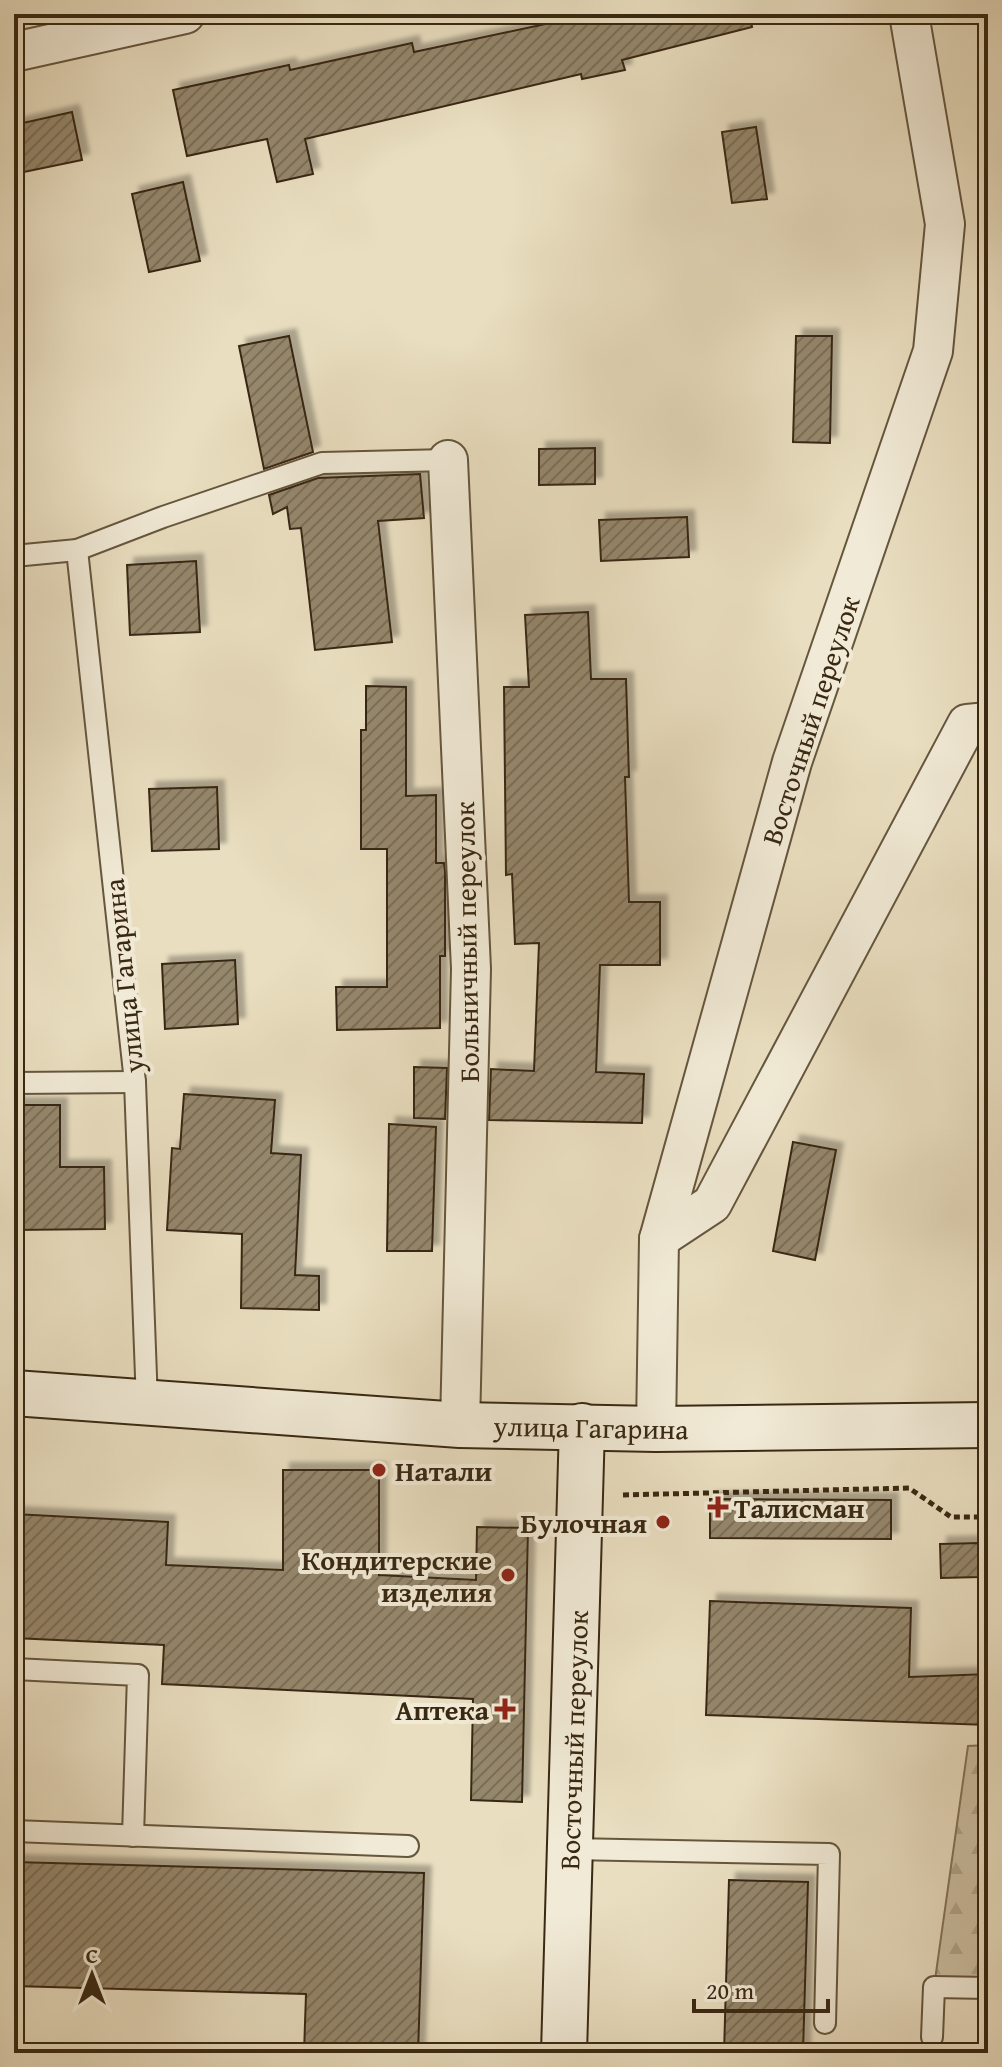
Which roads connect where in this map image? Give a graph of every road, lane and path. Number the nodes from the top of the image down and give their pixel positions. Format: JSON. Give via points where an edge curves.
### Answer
{"nodes":[{"id":1,"x":185,"y":14,"type":"edge"},
{"id":2,"x":909,"y":14,"type":"edge"},
{"id":3,"x":14,"y":52,"type":"edge"},
{"id":4,"x":448,"y":460,"type":"joint"},
{"id":5,"x":77,"y":550,"type":"junction"},
{"id":6,"x":14,"y":556,"type":"edge"},
{"id":7,"x":977,"y":723,"type":"edge"},
{"id":8,"x":135,"y":1082,"type":"junction"},
{"id":9,"x":14,"y":1083,"type":"edge"},
{"id":10,"x":659,"y":1239,"type":"junction"},
{"id":11,"x":14,"y":1393,"type":"edge"},
{"id":12,"x":147,"y":1403,"type":"junction"},
{"id":13,"x":460,"y":1425,"type":"junction"},
{"id":14,"x":988,"y":1425,"type":"edge"},
{"id":15,"x":582,"y":1426,"type":"junction"},
{"id":16,"x":656,"y":1429,"type":"junction"},
{"id":17,"x":613,"y":1495,"type":"dead end"},
{"id":18,"x":988,"y":1517,"type":"edge"},
{"id":19,"x":14,"y":1669,"type":"edge"},
{"id":20,"x":14,"y":1831,"type":"edge"},
{"id":21,"x":133,"y":1836,"type":"junction"},
{"id":22,"x":408,"y":1846,"type":"dead end"},
{"id":23,"x":570,"y":1849,"type":"junction"},
{"id":24,"x":988,"y":1988,"type":"edge"},
{"id":25,"x":825,"y":2023,"type":"dead end"},
{"id":26,"x":932,"y":2037,"type":"dead end"},
{"id":27,"x":564,"y":2053,"type":"edge"}],
"edges":[{"from":1,"to":3,"type":"street"},
{"from":2,"to":10,"type":"street","name":"Восточный переулок","via":[[945,224],[933,351],[792,762]]},
{"from":4,"to":5,"type":"lane","via":[[322,463]]},
{"from":4,"to":13,"type":"street","name":"Больничный переулок","via":[[471,969]]},
{"from":5,"to":6,"type":"lane"},
{"from":5,"to":8,"type":"lane","name":"улица Гагарина"},
{"from":7,"to":10,"type":"street","via":[[712,1204]]},
{"from":8,"to":9,"type":"lane"},
{"from":8,"to":12,"type":"lane","name":"улица Гагарина"},
{"from":10,"to":16,"type":"street","name":"Восточный переулок"},
{"from":11,"to":12,"type":"street","name":"улица Гагарина"},
{"from":12,"to":13,"type":"street","name":"улица Гагарина"},
{"from":13,"to":15,"type":"street","name":"улица Гагарина"},
{"from":14,"to":16,"type":"street","name":"улица Гагарина"},
{"from":15,"to":16,"type":"street","name":"улица Гагарина"},
{"from":15,"to":23,"type":"street","name":"Восточный переулок"},
{"from":17,"to":18,"type":"path","via":[[909,1488],[951,1517]]},
{"from":19,"to":21,"type":"lane","via":[[138,1675]]},
{"from":20,"to":21,"type":"lane"},
{"from":21,"to":22,"type":"lane"},
{"from":23,"to":25,"type":"lane","via":[[829,1854]]},
{"from":23,"to":27,"type":"street","name":"Восточный переулок"},
{"from":24,"to":26,"type":"lane","via":[[934,1987]]}]}
